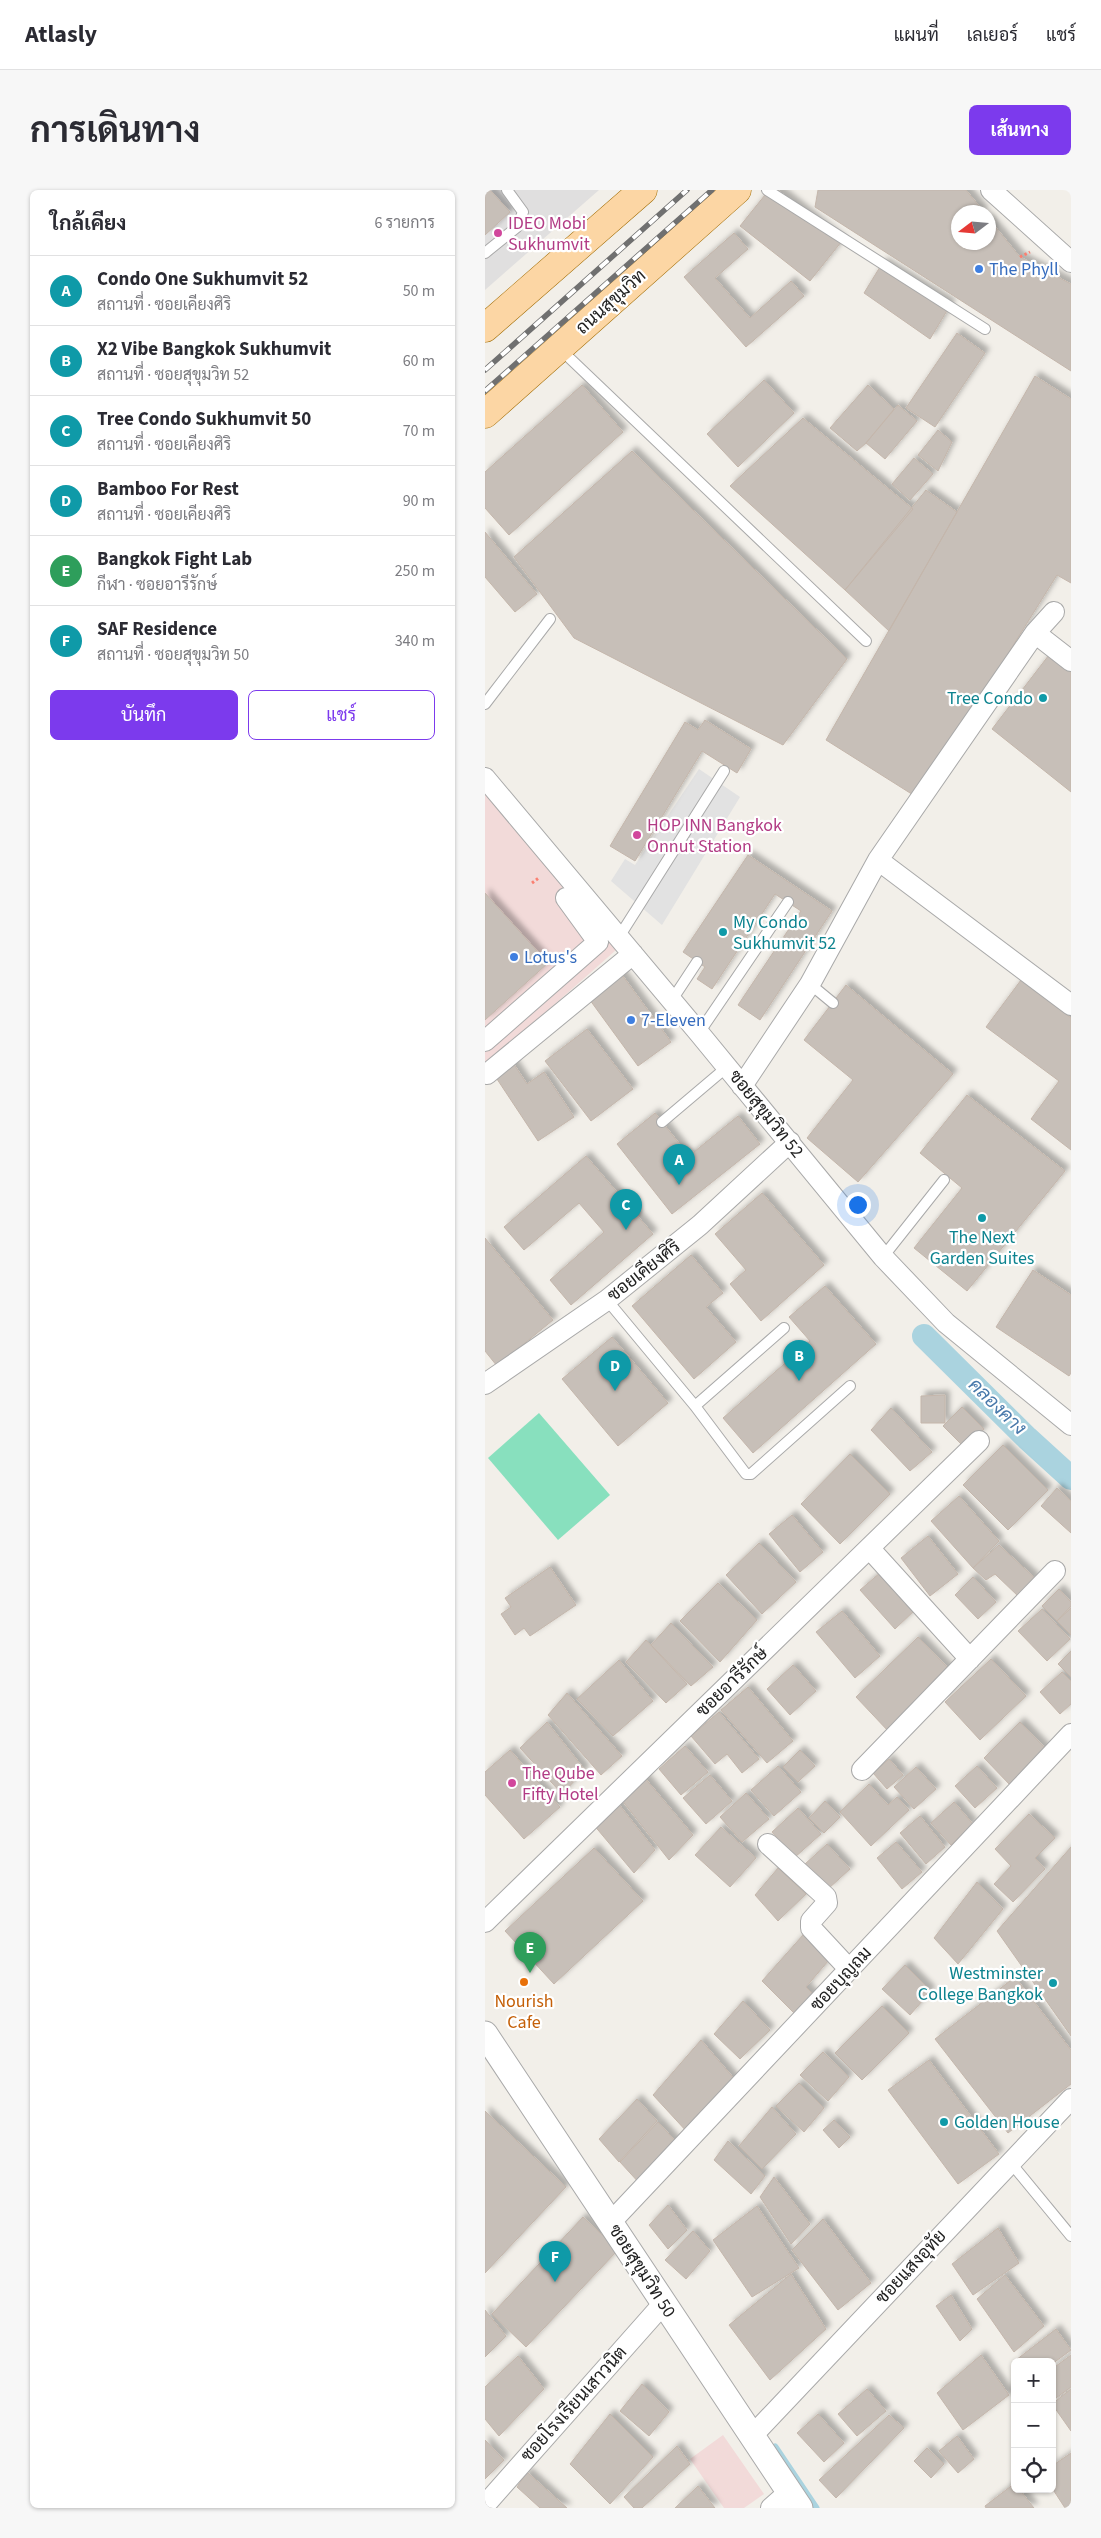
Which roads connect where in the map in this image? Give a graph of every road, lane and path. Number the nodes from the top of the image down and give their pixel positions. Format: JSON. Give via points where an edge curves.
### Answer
{"nodes":[{"id":1,"x":507,"y":190,"type":"edge"},
{"id":2,"x":643,"y":190,"type":"edge"},
{"id":3,"x":737,"y":190,"type":"edge"},
{"id":4,"x":767,"y":190,"type":"edge"},
{"id":5,"x":991,"y":190,"type":"edge"},
{"id":6,"x":485,"y":253,"type":"edge"},
{"id":7,"x":1071,"y":262,"type":"edge"},
{"id":8,"x":488,"y":319,"type":"edge"},
{"id":9,"x":985,"y":329,"type":"dead end"},
{"id":10,"x":559,"y":348,"type":"junction"},
{"id":11,"x":485,"y":414,"type":"edge"},
{"id":12,"x":1054,"y":612,"type":"dead end"},
{"id":13,"x":550,"y":619,"type":"dead end"},
{"id":14,"x":1035,"y":633,"type":"junction"},
{"id":15,"x":866,"y":640,"type":"dead end"},
{"id":16,"x":1071,"y":660,"type":"edge"},
{"id":17,"x":485,"y":704,"type":"edge"},
{"id":18,"x":724,"y":771,"type":"dead end"},
{"id":19,"x":485,"y":778,"type":"edge"},
{"id":20,"x":878,"y":860,"type":"junction"},
{"id":21,"x":566,"y":898,"type":"dead end"},
{"id":22,"x":788,"y":902,"type":"dead end"},
{"id":23,"x":619,"y":937,"type":"junction"},
{"id":24,"x":633,"y":954,"type":"junction"},
{"id":25,"x":697,"y":962,"type":"dead end"},
{"id":26,"x":810,"y":984,"type":"junction"},
{"id":27,"x":672,"y":1000,"type":"junction"},
{"id":28,"x":833,"y":1003,"type":"dead end"},
{"id":29,"x":1071,"y":1005,"type":"edge"},
{"id":30,"x":699,"y":1033,"type":"junction"},
{"id":31,"x":485,"y":1041,"type":"edge"},
{"id":32,"x":727,"y":1067,"type":"junction"},
{"id":33,"x":487,"y":1074,"type":"dead end"},
{"id":34,"x":743,"y":1086,"type":"junction"},
{"id":35,"x":662,"y":1122,"type":"dead end"},
{"id":36,"x":790,"y":1142,"type":"junction"},
{"id":37,"x":944,"y":1180,"type":"dead end"},
{"id":38,"x":883,"y":1257,"type":"junction"},
{"id":39,"x":607,"y":1300,"type":"junction"},
{"id":40,"x":784,"y":1328,"type":"dead end"},
{"id":41,"x":485,"y":1384,"type":"edge"},
{"id":42,"x":850,"y":1386,"type":"dead end"},
{"id":43,"x":695,"y":1406,"type":"junction"},
{"id":44,"x":1071,"y":1425,"type":"edge"},
{"id":45,"x":979,"y":1441,"type":"dead end"},
{"id":46,"x":871,"y":1549,"type":"junction"},
{"id":47,"x":1055,"y":1571,"type":"dead end"},
{"id":48,"x":970,"y":1659,"type":"junction"},
{"id":49,"x":1071,"y":1734,"type":"edge"},
{"id":50,"x":862,"y":1770,"type":"dead end"},
{"id":51,"x":768,"y":1844,"type":"dead end"},
{"id":52,"x":485,"y":1922,"type":"edge"},
{"id":53,"x":850,"y":1970,"type":"junction"},
{"id":54,"x":485,"y":2034,"type":"edge"},
{"id":55,"x":1071,"y":2099,"type":"edge"},
{"id":56,"x":1011,"y":2162,"type":"junction"},
{"id":57,"x":610,"y":2222,"type":"junction"},
{"id":58,"x":1071,"y":2236,"type":"edge"},
{"id":59,"x":663,"y":2304,"type":"junction"},
{"id":60,"x":752,"y":2436,"type":"junction"},
{"id":61,"x":794,"y":2500,"type":"edge"},
{"id":62,"x":485,"y":2505,"type":"edge"},
{"id":63,"x":771,"y":2508,"type":"edge"}],
"edges":[{"from":1,"to":6,"type":"lane","via":[[523,212],[517,227]]},
{"from":2,"to":8,"type":"main road"},
{"from":3,"to":10,"type":"main road","name":"ถนนสุขุมวิท"},
{"from":4,"to":9,"type":"lane"},
{"from":5,"to":7,"type":"street"},
{"from":10,"to":11,"type":"main road","name":"ถนนสุขุมวิท"},
{"from":10,"to":15,"type":"lane"},
{"from":12,"to":14,"type":"street"},
{"from":13,"to":17,"type":"lane"},
{"from":14,"to":16,"type":"street"},
{"from":14,"to":20,"type":"street"},
{"from":18,"to":23,"type":"lane"},
{"from":19,"to":23,"type":"street","name":"ซอยสุขุมวิท 52"},
{"from":20,"to":26,"type":"street"},
{"from":20,"to":29,"type":"street"},
{"from":21,"to":31,"type":"street","via":[[598,942]]},
{"from":22,"to":30,"type":"lane"},
{"from":23,"to":24,"type":"street","name":"ซอยสุขุมวิท 52"},
{"from":24,"to":27,"type":"street","name":"ซอยสุขุมวิท 52"},
{"from":24,"to":33,"type":"street"},
{"from":25,"to":27,"type":"lane"},
{"from":26,"to":28,"type":"lane"},
{"from":26,"to":34,"type":"street"},
{"from":27,"to":30,"type":"street","name":"ซอยสุขุมวิท 52"},
{"from":30,"to":32,"type":"street","name":"ซอยสุขุมวิท 52"},
{"from":32,"to":34,"type":"street","name":"ซอยสุขุมวิท 52"},
{"from":32,"to":35,"type":"lane"},
{"from":34,"to":36,"type":"street","name":"ซอยสุขุมวิท 52"},
{"from":36,"to":38,"type":"street","name":"ซอยสุขุมวิท 52"},
{"from":36,"to":39,"type":"street","name":"ซอยเคียงศิริ","via":[[700,1226]]},
{"from":37,"to":38,"type":"lane"},
{"from":38,"to":44,"type":"street","name":"ซอยสุขุมวิท 52","via":[[946,1323]]},
{"from":39,"to":41,"type":"street","name":"ซอยเคียงศิริ"},
{"from":39,"to":43,"type":"lane"},
{"from":40,"to":43,"type":"lane"},
{"from":42,"to":43,"type":"lane","via":[[751,1474],[745,1473]]},
{"from":45,"to":46,"type":"street","name":"ซอยอารีรักษ์"},
{"from":46,"to":48,"type":"street"},
{"from":46,"to":52,"type":"street","name":"ซอยอารีรักษ์"},
{"from":47,"to":48,"type":"street"},
{"from":48,"to":50,"type":"street"},
{"from":49,"to":53,"type":"street","name":"ซอยบุญถม"},
{"from":51,"to":53,"type":"street","via":[[827,1897],[827,1903],[811,1921],[811,1928]]},
{"from":53,"to":57,"type":"street","name":"ซอยบุญถม"},
{"from":54,"to":57,"type":"street","name":"ซอยสุขุมวิท 50"},
{"from":55,"to":56,"type":"street","name":"ซอยแสงอุทัย"},
{"from":56,"to":58,"type":"lane"},
{"from":56,"to":60,"type":"street","name":"ซอยแสงอุทัย"},
{"from":57,"to":59,"type":"street","name":"ซอยสุขุมวิท 50"},
{"from":59,"to":60,"type":"street","name":"ซอยสุขุมวิท 50"},
{"from":59,"to":62,"type":"street","name":"ซอยโรงเรียนเสาวนิต"},
{"from":60,"to":61,"type":"street","name":"ซอยสุขุมวิท 50"},
{"from":61,"to":63,"type":"street"}]}
